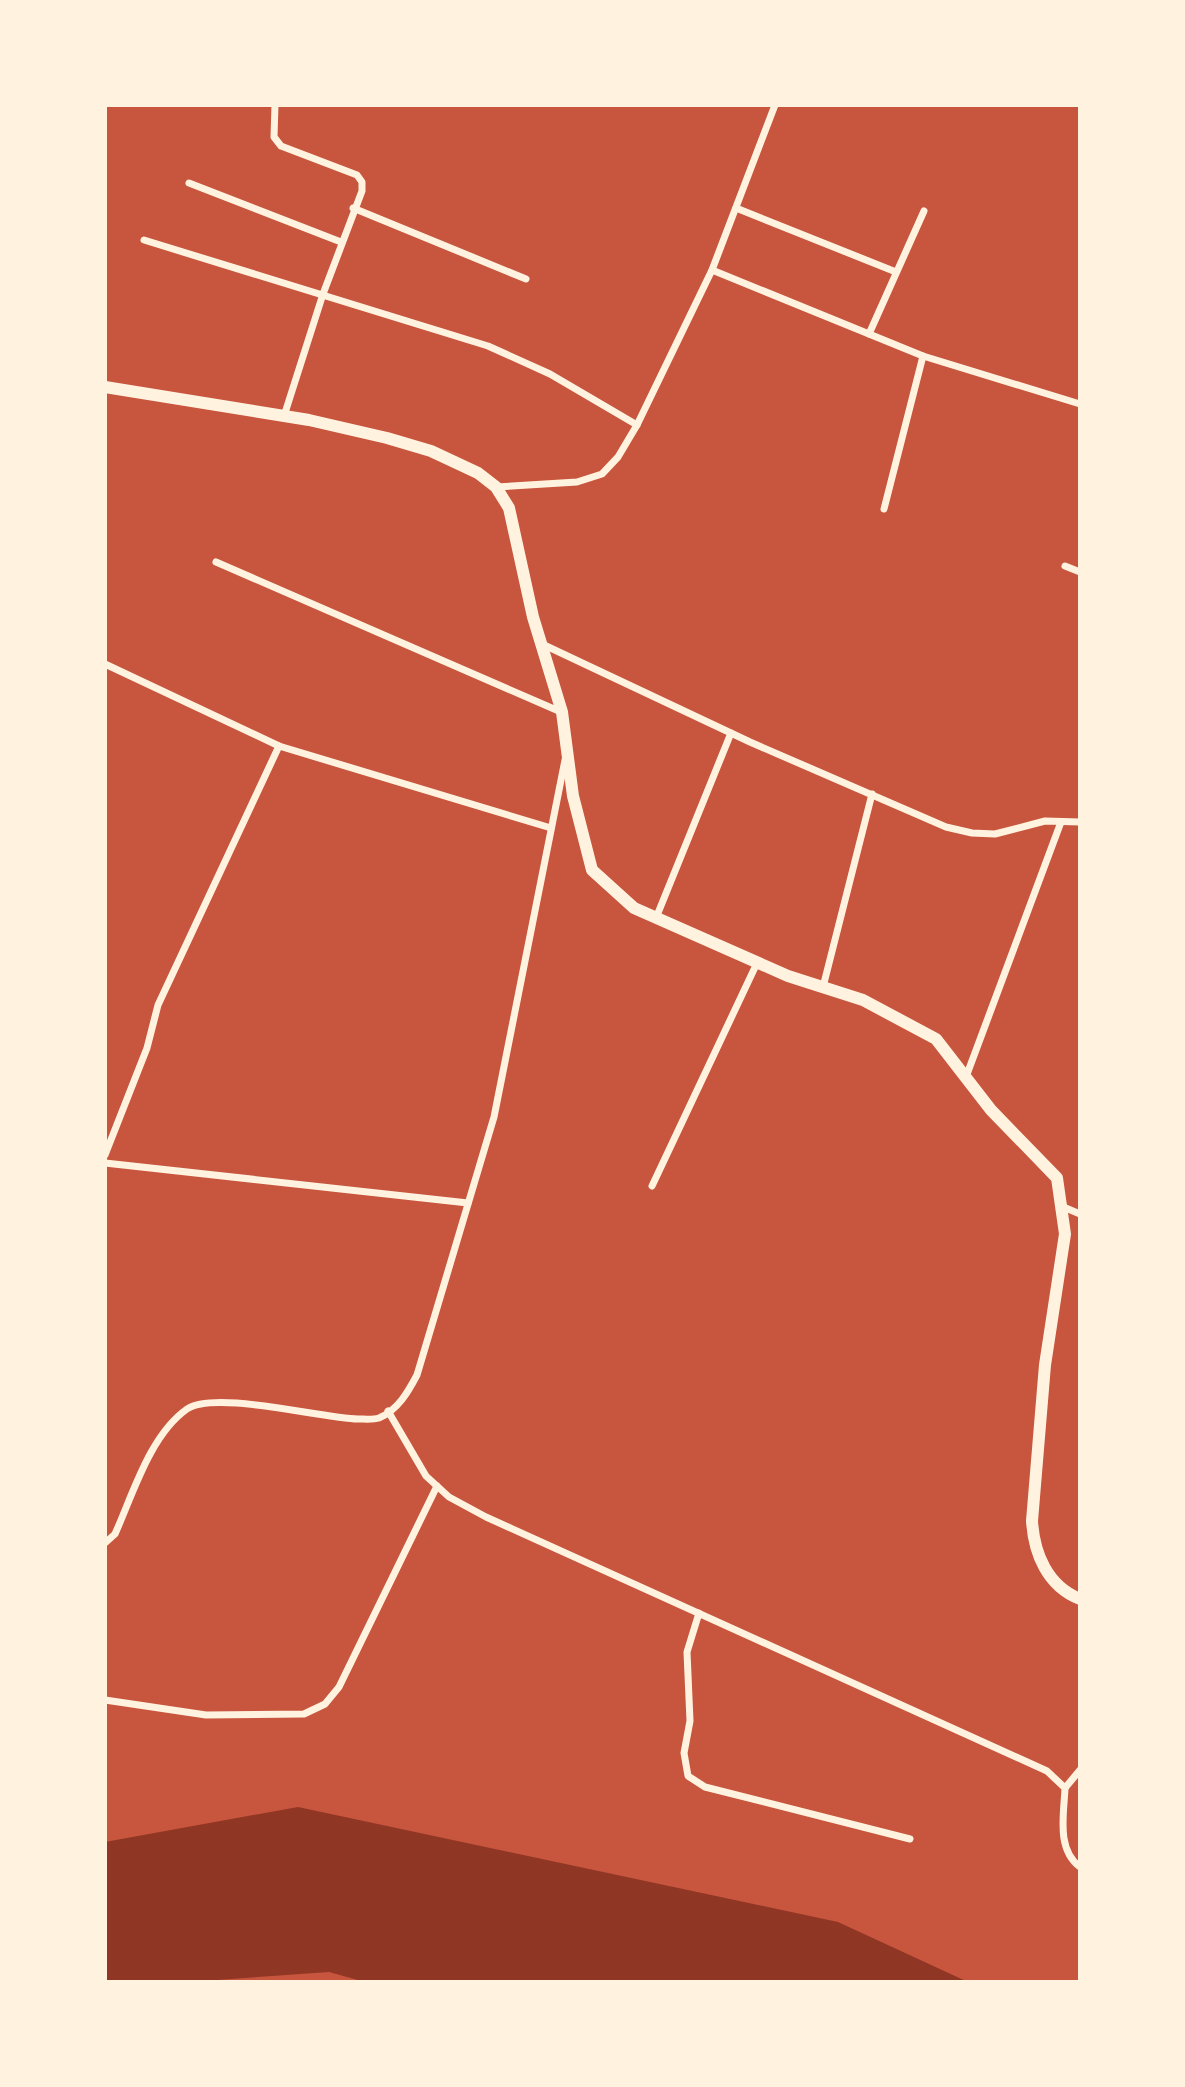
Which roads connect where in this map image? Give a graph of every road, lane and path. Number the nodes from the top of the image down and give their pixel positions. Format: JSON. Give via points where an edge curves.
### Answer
{"nodes":[{"id":1,"x":275,"y":105,"type":"edge"},
{"id":2,"x":775,"y":105,"type":"edge"},
{"id":3,"x":189,"y":183,"type":"dead end"},
{"id":4,"x":353,"y":208,"type":"junction"},
{"id":5,"x":736,"y":208,"type":"junction"},
{"id":6,"x":924,"y":211,"type":"dead end"},
{"id":7,"x":144,"y":240,"type":"dead end"},
{"id":8,"x":341,"y":242,"type":"junction"},
{"id":9,"x":712,"y":270,"type":"junction"},
{"id":10,"x":896,"y":272,"type":"junction"},
{"id":11,"x":526,"y":279,"type":"dead end"},
{"id":12,"x":323,"y":294,"type":"junction"},
{"id":13,"x":869,"y":334,"type":"junction"},
{"id":14,"x":923,"y":356,"type":"junction"},
{"id":15,"x":105,"y":387,"type":"edge"},
{"id":16,"x":1080,"y":404,"type":"edge"},
{"id":17,"x":284,"y":416,"type":"junction"},
{"id":18,"x":637,"y":425,"type":"junction"},
{"id":19,"x":496,"y":487,"type":"junction"},
{"id":20,"x":884,"y":509,"type":"dead end"},
{"id":21,"x":216,"y":562,"type":"dead end"},
{"id":22,"x":1065,"y":566,"type":"dead end"},
{"id":23,"x":1080,"y":572,"type":"edge"},
{"id":24,"x":541,"y":644,"type":"junction"},
{"id":25,"x":105,"y":664,"type":"edge"},
{"id":26,"x":562,"y":712,"type":"junction"},
{"id":27,"x":731,"y":733,"type":"junction"},
{"id":28,"x":279,"y":746,"type":"junction"},
{"id":29,"x":567,"y":749,"type":"junction"},
{"id":30,"x":873,"y":794,"type":"junction"},
{"id":31,"x":1061,"y":822,"type":"junction"},
{"id":32,"x":1080,"y":822,"type":"edge"},
{"id":33,"x":551,"y":828,"type":"junction"},
{"id":34,"x":656,"y":918,"type":"junction"},
{"id":35,"x":757,"y":962,"type":"junction"},
{"id":36,"x":823,"y":987,"type":"junction"},
{"id":37,"x":965,"y":1077,"type":"junction"},
{"id":38,"x":105,"y":1154,"type":"edge"},
{"id":39,"x":105,"y":1163,"type":"edge"},
{"id":40,"x":652,"y":1186,"type":"dead end"},
{"id":41,"x":468,"y":1203,"type":"junction"},
{"id":42,"x":1061,"y":1206,"type":"junction"},
{"id":43,"x":1080,"y":1214,"type":"edge"},
{"id":44,"x":388,"y":1411,"type":"junction"},
{"id":45,"x":437,"y":1486,"type":"junction"},
{"id":46,"x":105,"y":1543,"type":"edge"},
{"id":47,"x":1080,"y":1599,"type":"edge"},
{"id":48,"x":699,"y":1613,"type":"junction"},
{"id":49,"x":105,"y":1700,"type":"edge"},
{"id":50,"x":1080,"y":1770,"type":"edge"},
{"id":51,"x":1065,"y":1788,"type":"junction"},
{"id":52,"x":910,"y":1839,"type":"dead end"},
{"id":53,"x":1080,"y":1867,"type":"edge"}],
"edges":[{"from":1,"to":4,"type":"street","via":[[274,137],[281,146],[362,182]]},
{"from":2,"to":5,"type":"street"},
{"from":3,"to":8,"type":"street"},
{"from":4,"to":8,"type":"street"},
{"from":4,"to":11,"type":"street"},
{"from":5,"to":9,"type":"street"},
{"from":5,"to":10,"type":"street"},
{"from":6,"to":10,"type":"street"},
{"from":7,"to":12,"type":"street"},
{"from":8,"to":12,"type":"street"},
{"from":9,"to":13,"type":"street"},
{"from":9,"to":18,"type":"street"},
{"from":10,"to":13,"type":"street"},
{"from":12,"to":17,"type":"street"},
{"from":12,"to":18,"type":"street","via":[[488,346],[550,374]]},
{"from":13,"to":14,"type":"street"},
{"from":14,"to":16,"type":"street"},
{"from":14,"to":20,"type":"street"},
{"from":15,"to":17,"type":"street"},
{"from":17,"to":19,"type":"street","via":[[431,452],[478,473]]},
{"from":18,"to":19,"type":"street","via":[[602,474],[577,482]]},
{"from":19,"to":24,"type":"street","via":[[509,508]]},
{"from":21,"to":26,"type":"street"},
{"from":22,"to":23,"type":"street"},
{"from":24,"to":26,"type":"street"},
{"from":24,"to":27,"type":"street"},
{"from":25,"to":28,"type":"street"},
{"from":26,"to":29,"type":"street"},
{"from":27,"to":30,"type":"street"},
{"from":27,"to":34,"type":"street"},
{"from":28,"to":33,"type":"street"},
{"from":28,"to":38,"type":"street","via":[[158,1005],[147,1048]]},
{"from":29,"to":33,"type":"street"},
{"from":29,"to":34,"type":"street","via":[[573,796],[592,870],[634,908]]},
{"from":30,"to":31,"type":"street","via":[[972,834]]},
{"from":30,"to":36,"type":"street"},
{"from":31,"to":32,"type":"street"},
{"from":31,"to":37,"type":"street"},
{"from":33,"to":41,"type":"street","via":[[509,1051]]},
{"from":34,"to":35,"type":"street"},
{"from":35,"to":36,"type":"street"},
{"from":35,"to":40,"type":"street"},
{"from":36,"to":37,"type":"street","via":[[863,1000],[936,1039]]},
{"from":37,"to":42,"type":"street","via":[[1056,1178]]},
{"from":39,"to":41,"type":"street"},
{"from":41,"to":44,"type":"street","via":[[417,1375],[402,1402]]},
{"from":42,"to":43,"type":"street"},
{"from":42,"to":47,"type":"street","via":[[1065,1234],[1045,1366],[1032,1521],[1034,1545],[1044,1569]]},
{"from":44,"to":45,"type":"street","via":[[426,1476]]},
{"from":44,"to":46,"type":"street","via":[[378,1419],[223,1401],[189,1407],[154,1451],[115,1534]]},
{"from":45,"to":48,"type":"street","via":[[486,1517]]},
{"from":45,"to":49,"type":"street","via":[[339,1688],[325,1704],[304,1714],[239,1717]]},
{"from":48,"to":51,"type":"street","via":[[1047,1771]]},
{"from":48,"to":52,"type":"street","via":[[687,1653],[690,1711],[684,1753],[688,1776],[705,1787]]},
{"from":50,"to":51,"type":"street"},
{"from":51,"to":53,"type":"street","via":[[1063,1840]]}]}
